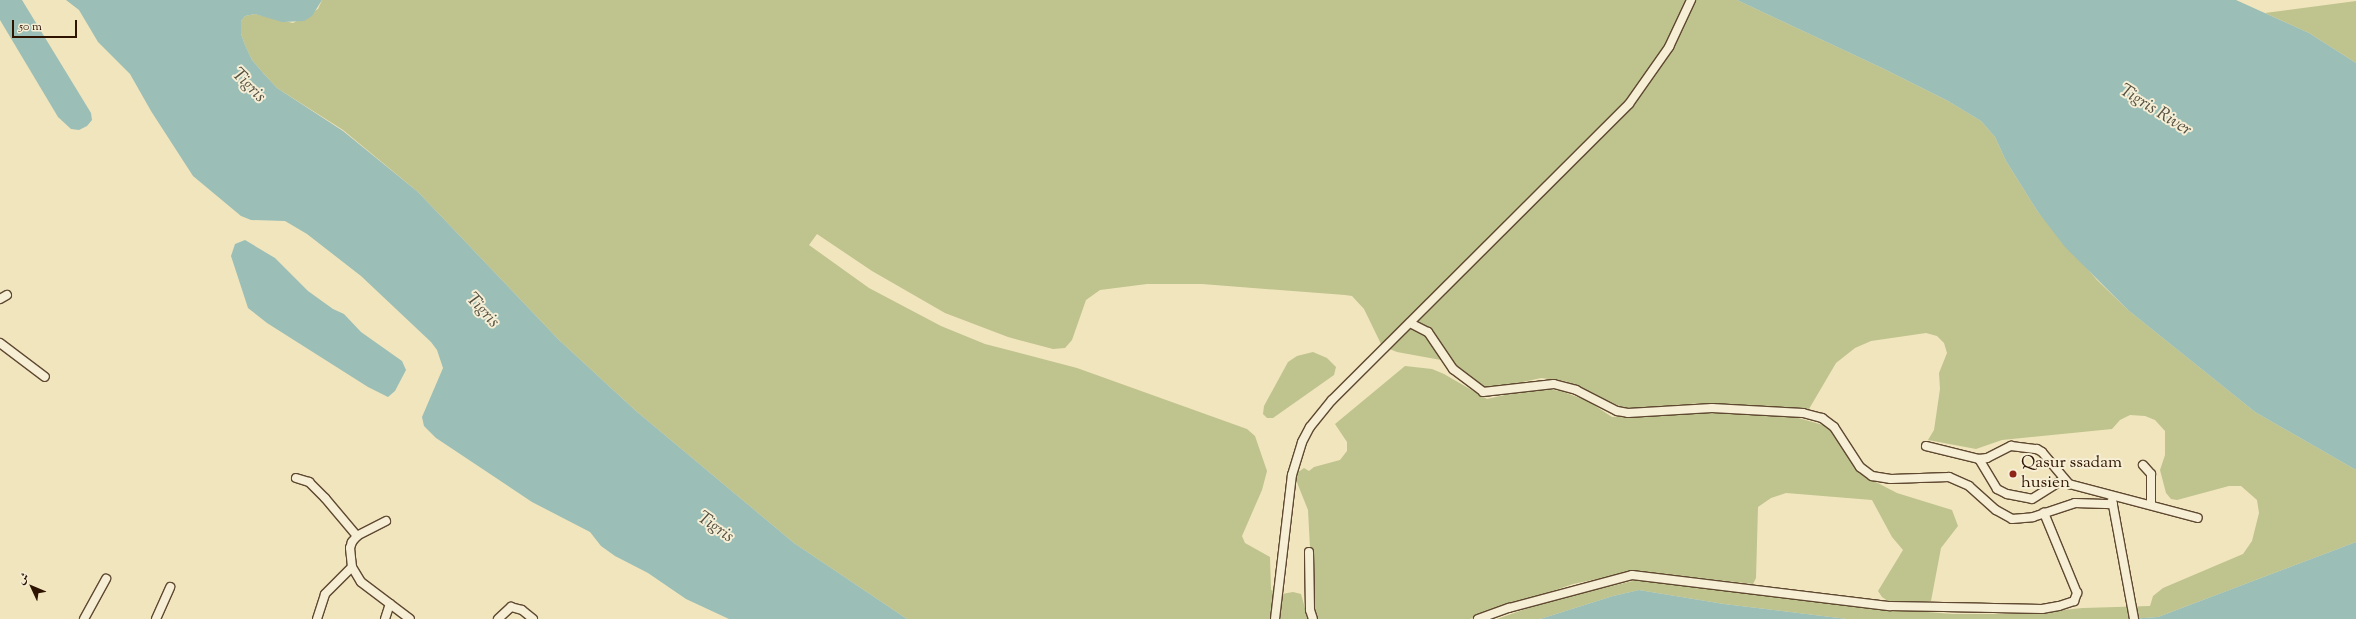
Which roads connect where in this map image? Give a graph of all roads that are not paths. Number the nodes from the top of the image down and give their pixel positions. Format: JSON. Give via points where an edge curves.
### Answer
{"nodes":[{"id":1,"x":1690,"y":2,"type":"edge"},
{"id":2,"x":1410,"y":323,"type":"junction"},
{"id":3,"x":0,"y":343,"type":"edge"},
{"id":4,"x":46,"y":377,"type":"dead end"},
{"id":5,"x":1926,"y":446,"type":"dead end"},
{"id":6,"x":1979,"y":459,"type":"junction"},
{"id":7,"x":2143,"y":465,"type":"dead end"},
{"id":8,"x":296,"y":478,"type":"dead end"},
{"id":9,"x":2064,"y":480,"type":"junction"},
{"id":10,"x":2111,"y":495,"type":"junction"},
{"id":11,"x":2113,"y":504,"type":"junction"},
{"id":12,"x":2151,"y":505,"type":"junction"},
{"id":13,"x":2044,"y":513,"type":"junction"},
{"id":14,"x":2198,"y":518,"type":"dead end"},
{"id":15,"x":386,"y":520,"type":"dead end"},
{"id":16,"x":357,"y":536,"type":"junction"},
{"id":17,"x":1309,"y":552,"type":"dead end"},
{"id":18,"x":352,"y":567,"type":"junction"},
{"id":19,"x":106,"y":579,"type":"dead end"},
{"id":20,"x":170,"y":587,"type":"dead end"},
{"id":21,"x":390,"y":604,"type":"junction"},
{"id":22,"x":84,"y":619,"type":"edge"},
{"id":23,"x":156,"y":619,"type":"edge"},
{"id":24,"x":317,"y":619,"type":"edge"},
{"id":25,"x":385,"y":619,"type":"edge"},
{"id":26,"x":410,"y":619,"type":"edge"},
{"id":27,"x":498,"y":619,"type":"edge"},
{"id":28,"x":532,"y":619,"type":"edge"},
{"id":29,"x":1275,"y":619,"type":"edge"},
{"id":30,"x":1313,"y":619,"type":"edge"},
{"id":31,"x":1478,"y":619,"type":"edge"},
{"id":32,"x":2134,"y":619,"type":"edge"}],
"edges":[{"from":1,"to":2,"type":"street","via":[[1661,60],[1630,104]]},
{"from":2,"to":13,"type":"street","via":[[1428,332],[1453,369],[1483,392],[1554,384],[1576,390],[1617,411],[1628,413],[1712,408],[1803,413],[1822,418],[1834,427],[1860,467],[1872,476],[1891,479],[1949,477],[1969,486],[1996,510],[2012,519]]},
{"from":2,"to":29,"type":"street","via":[[1321,413],[1302,442],[1292,475]]},
{"from":3,"to":4,"type":"street"},
{"from":5,"to":6,"type":"street"},
{"from":6,"to":9,"type":"street","via":[[1987,458],[2011,446],[2037,449]]},
{"from":6,"to":9,"type":"street","via":[[1997,489],[2007,494],[2032,499]]},
{"from":7,"to":12,"type":"street","via":[[2151,474]]},
{"from":8,"to":16,"type":"street","via":[[309,482]]},
{"from":9,"to":10,"type":"street","via":[[2069,484]]},
{"from":10,"to":11,"type":"street"},
{"from":10,"to":12,"type":"street"},
{"from":11,"to":13,"type":"street","via":[[2075,503]]},
{"from":11,"to":32,"type":"street"},
{"from":12,"to":14,"type":"street"},
{"from":13,"to":31,"type":"street","via":[[2077,593],[2074,601],[2059,606],[2042,609],[1890,606],[1632,575],[1509,608]]},
{"from":15,"to":16,"type":"street"},
{"from":16,"to":18,"type":"street","via":[[350,548]]},
{"from":17,"to":30,"type":"street","via":[[1310,610]]},
{"from":18,"to":21,"type":"street","via":[[361,582]]},
{"from":18,"to":24,"type":"street","via":[[326,594]]},
{"from":19,"to":22,"type":"street"},
{"from":20,"to":23,"type":"street"},
{"from":21,"to":25,"type":"street"},
{"from":21,"to":26,"type":"street"},
{"from":27,"to":28,"type":"street","via":[[511,608],[522,610]]}]}
